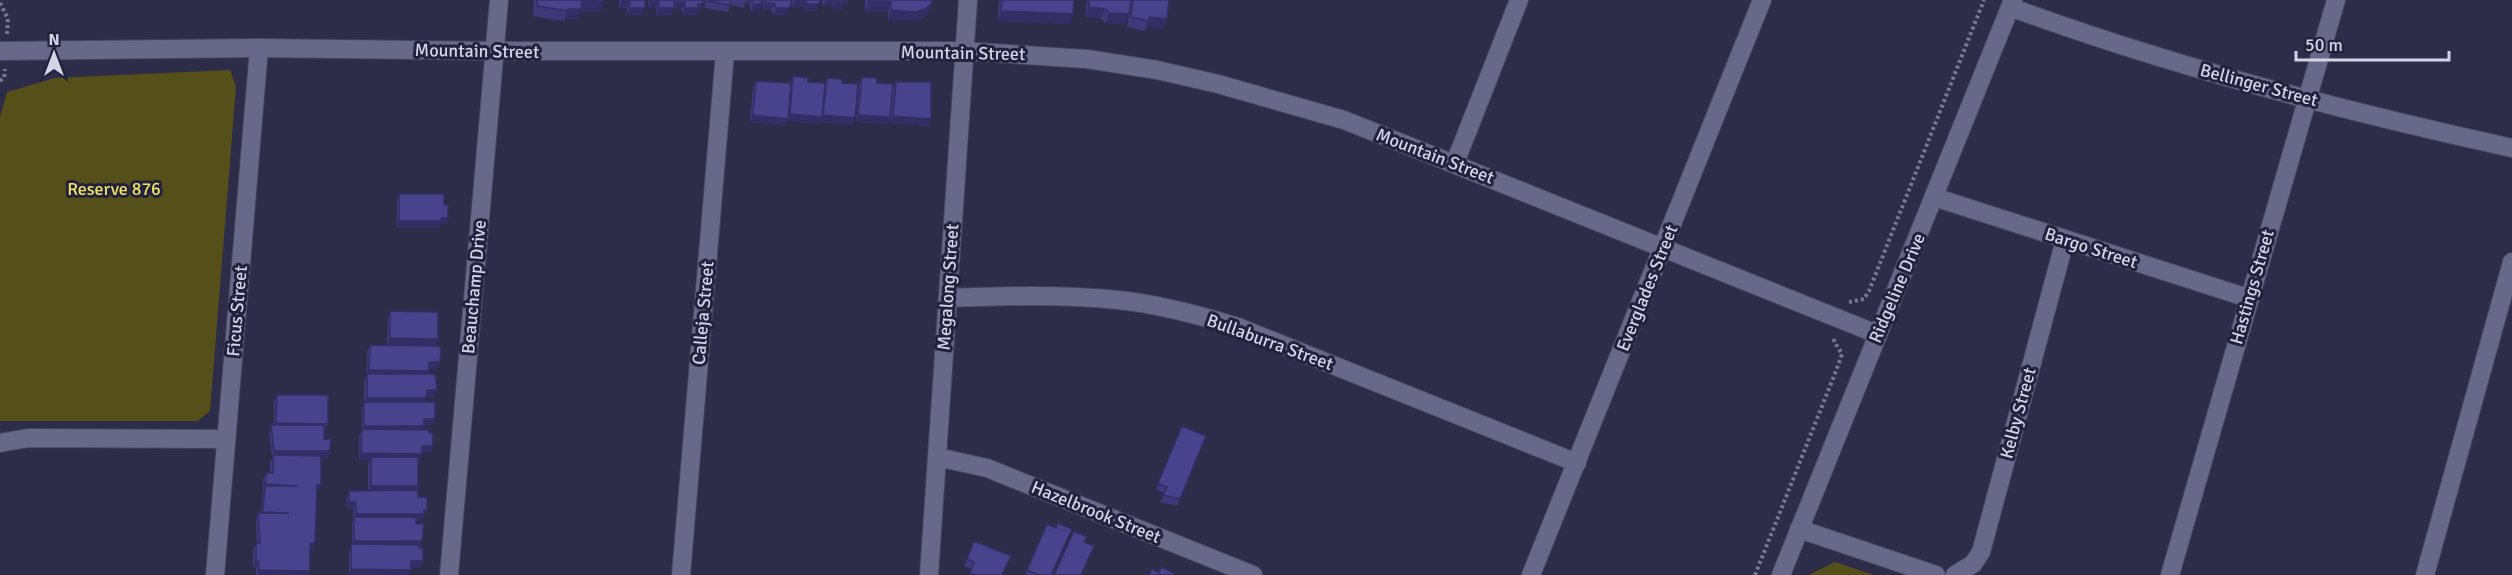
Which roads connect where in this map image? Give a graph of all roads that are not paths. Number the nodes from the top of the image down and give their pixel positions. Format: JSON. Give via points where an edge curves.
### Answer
{"nodes":[{"id":1,"x":500,"y":0,"type":"edge"},
{"id":2,"x":968,"y":0,"type":"edge"},
{"id":3,"x":1519,"y":0,"type":"edge"},
{"id":4,"x":1762,"y":0,"type":"edge"},
{"id":5,"x":2336,"y":0,"type":"edge"},
{"id":6,"x":2011,"y":3,"type":"edge"},
{"id":7,"x":259,"y":48,"type":"junction"},
{"id":8,"x":0,"y":51,"type":"edge"},
{"id":9,"x":495,"y":51,"type":"junction"},
{"id":10,"x":962,"y":51,"type":"junction"},
{"id":11,"x":725,"y":52,"type":"junction"},
{"id":12,"x":2307,"y":99,"type":"junction"},
{"id":13,"x":2512,"y":148,"type":"edge"},
{"id":14,"x":1455,"y":163,"type":"junction"},
{"id":15,"x":1934,"y":197,"type":"junction"},
{"id":16,"x":2065,"y":240,"type":"junction"},
{"id":17,"x":1664,"y":247,"type":"junction"},
{"id":18,"x":2512,"y":262,"type":"edge"},
{"id":19,"x":948,"y":298,"type":"junction"},
{"id":20,"x":2248,"y":298,"type":"junction"},
{"id":21,"x":1877,"y":334,"type":"junction"},
{"id":22,"x":226,"y":439,"type":"junction"},
{"id":23,"x":0,"y":443,"type":"edge"},
{"id":24,"x":937,"y":457,"type":"junction"},
{"id":25,"x":1577,"y":463,"type":"junction"},
{"id":26,"x":1799,"y":529,"type":"junction"},
{"id":27,"x":215,"y":575,"type":"edge"},
{"id":28,"x":449,"y":575,"type":"edge"},
{"id":29,"x":681,"y":575,"type":"edge"},
{"id":30,"x":929,"y":575,"type":"edge"},
{"id":31,"x":1253,"y":575,"type":"edge"},
{"id":32,"x":1532,"y":575,"type":"edge"},
{"id":33,"x":1781,"y":575,"type":"edge"},
{"id":34,"x":1936,"y":575,"type":"edge"},
{"id":35,"x":1955,"y":575,"type":"edge"},
{"id":36,"x":2170,"y":575,"type":"edge"},
{"id":37,"x":2425,"y":575,"type":"edge"}],
"edges":[{"from":1,"to":9,"type":"street","name":"Beauchamp Drive"},
{"from":2,"to":10,"type":"street","name":"Megalong Street"},
{"from":3,"to":14,"type":"street"},
{"from":4,"to":17,"type":"street","name":"Everglades Street"},
{"from":5,"to":12,"type":"street","name":"Hastings Street"},
{"from":6,"to":12,"type":"street","name":"Bellinger Street","via":[[2137,52]]},
{"from":6,"to":15,"type":"street","name":"Ridgeline Drive"},
{"from":7,"to":8,"type":"street","name":"Mountain Street"},
{"from":7,"to":9,"type":"street","name":"Mountain Street"},
{"from":7,"to":22,"type":"street","name":"Ficus Street"},
{"from":9,"to":11,"type":"street","name":"Mountain Street"},
{"from":9,"to":28,"type":"street","name":"Beauchamp Drive"},
{"from":10,"to":11,"type":"street","name":"Mountain Street"},
{"from":10,"to":14,"type":"street","name":"Mountain Street","via":[[1087,59],[1157,70],[1344,120]]},
{"from":10,"to":19,"type":"street","name":"Megalong Street"},
{"from":11,"to":29,"type":"street","name":"Calleja Street"},
{"from":12,"to":13,"type":"street","name":"Bellinger Street"},
{"from":12,"to":20,"type":"street","name":"Hastings Street"},
{"from":14,"to":17,"type":"street","name":"Mountain Street"},
{"from":15,"to":16,"type":"street","name":"Bargo Street"},
{"from":15,"to":21,"type":"street","name":"Ridgeline Drive"},
{"from":16,"to":20,"type":"street","name":"Bargo Street"},
{"from":16,"to":35,"type":"street","name":"Kelby Street","via":[[1981,552],[1973,564]]},
{"from":17,"to":21,"type":"street","name":"Mountain Street"},
{"from":17,"to":25,"type":"street","name":"Everglades Street"},
{"from":18,"to":37,"type":"street"},
{"from":19,"to":24,"type":"street","name":"Megalong Street"},
{"from":19,"to":25,"type":"street","name":"Bullaburra Street","via":[[1085,297],[1194,314],[1238,327]]},
{"from":20,"to":36,"type":"street","name":"Hastings Street"},
{"from":21,"to":26,"type":"street","name":"Ridgeline Drive"},
{"from":22,"to":23,"type":"street","via":[[28,438]]},
{"from":22,"to":27,"type":"street","name":"Ficus Street"},
{"from":24,"to":30,"type":"street","name":"Megalong Street"},
{"from":24,"to":31,"type":"street","name":"Hazelbrook Street","via":[[987,468]]},
{"from":25,"to":32,"type":"street","name":"Everglades Street"},
{"from":26,"to":33,"type":"street","name":"Ridgeline Drive"},
{"from":26,"to":34,"type":"street"}]}
